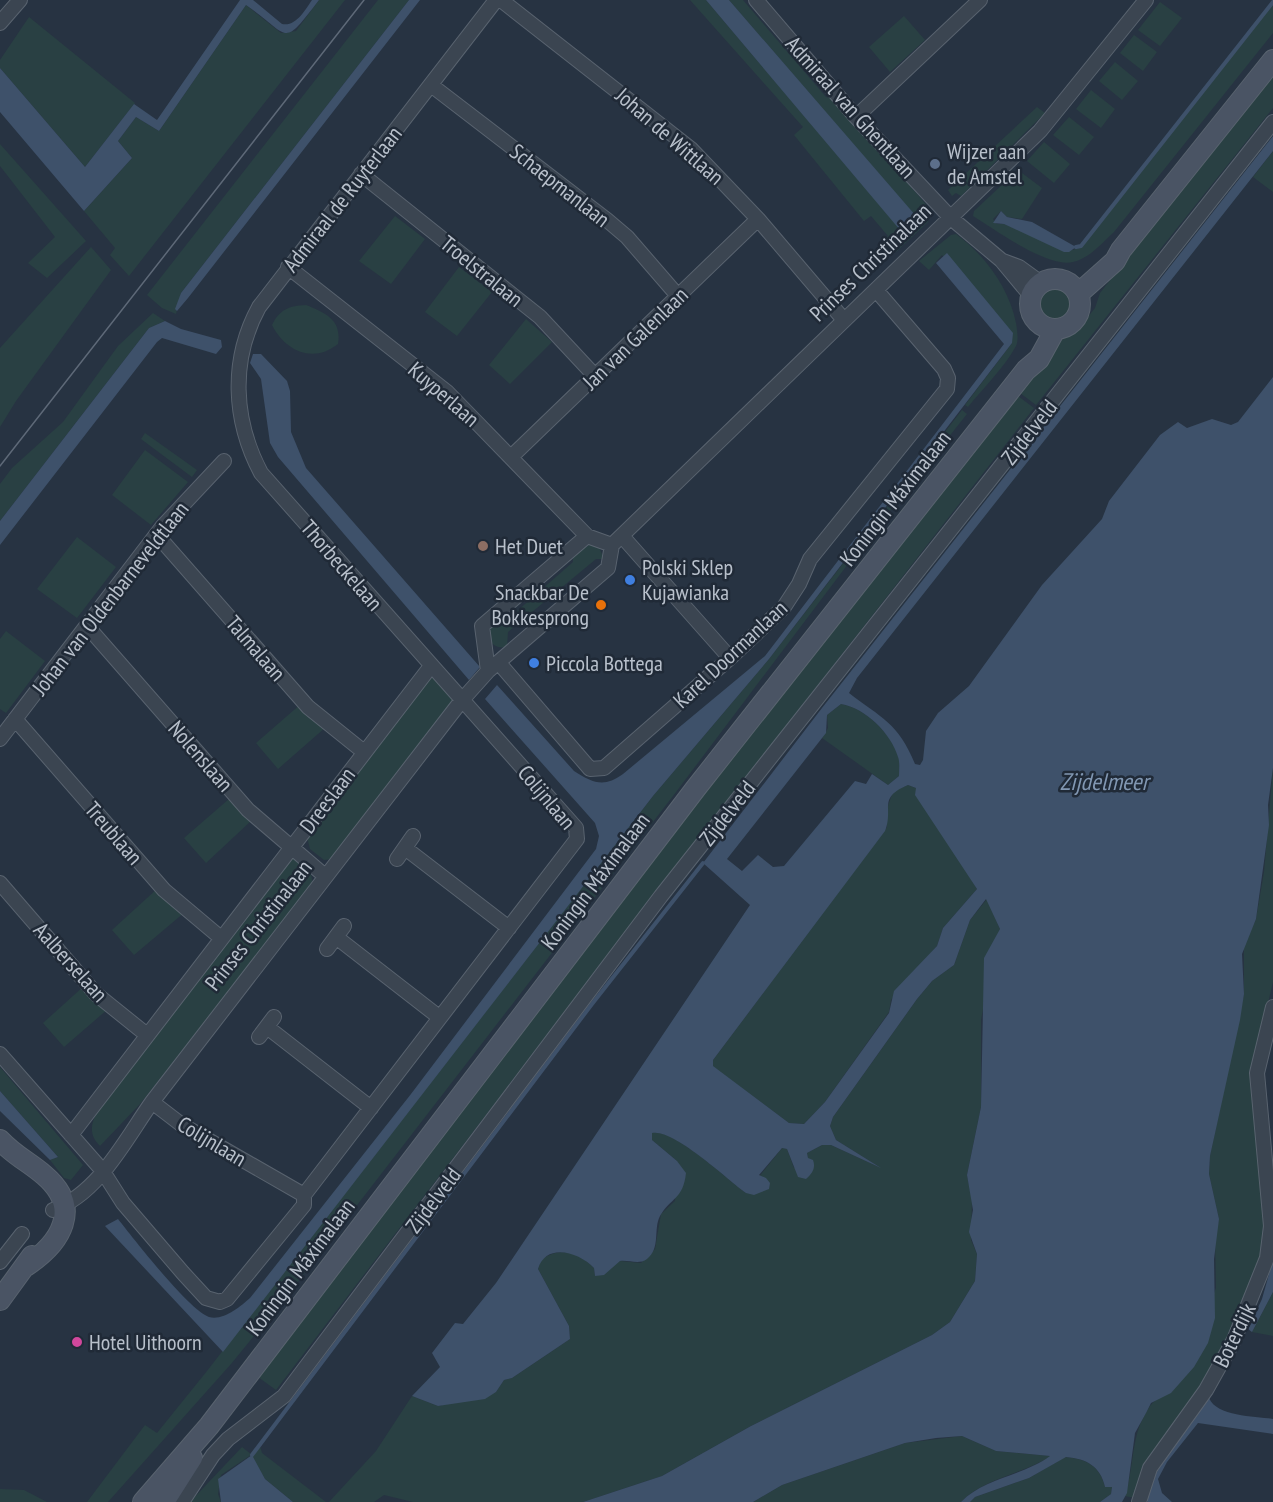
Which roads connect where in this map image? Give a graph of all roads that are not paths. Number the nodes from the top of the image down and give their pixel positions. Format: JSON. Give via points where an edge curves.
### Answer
{"nodes":[{"id":1,"x":20,"y":0,"type":"edge"},
{"id":2,"x":499,"y":0,"type":"edge"},
{"id":3,"x":756,"y":0,"type":"edge"},
{"id":4,"x":980,"y":0,"type":"edge"},
{"id":5,"x":1146,"y":0,"type":"edge"},
{"id":6,"x":0,"y":23,"type":"edge"},
{"id":7,"x":1273,"y":60,"type":"edge"},
{"id":8,"x":431,"y":85,"type":"junction"},
{"id":9,"x":856,"y":117,"type":"junction"},
{"id":10,"x":1273,"y":122,"type":"edge"},
{"id":11,"x":361,"y":174,"type":"junction"},
{"id":12,"x":951,"y":218,"type":"junction"},
{"id":13,"x":758,"y":219,"type":"junction"},
{"id":14,"x":288,"y":267,"type":"junction"},
{"id":15,"x":1074,"y":289,"type":"junction"},
{"id":16,"x":876,"y":290,"type":"junction"},
{"id":17,"x":1036,"y":290,"type":"junction"},
{"id":18,"x":678,"y":296,"type":"junction"},
{"id":19,"x":844,"y":321,"type":"junction"},
{"id":20,"x":1048,"y":328,"type":"junction"},
{"id":21,"x":596,"y":376,"type":"junction"},
{"id":22,"x":241,"y":419,"type":"joint"},
{"id":23,"x":512,"y":457,"type":"junction"},
{"id":24,"x":224,"y":460,"type":"dead end"},
{"id":25,"x":157,"y":535,"type":"junction"},
{"id":26,"x":586,"y":536,"type":"junction"},
{"id":27,"x":617,"y":540,"type":"junction"},
{"id":28,"x":87,"y":626,"type":"junction"},
{"id":29,"x":730,"y":658,"type":"junction"},
{"id":30,"x":430,"y":666,"type":"junction"},
{"id":31,"x":493,"y":667,"type":"junction"},
{"id":32,"x":462,"y":700,"type":"junction"},
{"id":33,"x":15,"y":719,"type":"junction"},
{"id":34,"x":0,"y":739,"type":"edge"},
{"id":35,"x":364,"y":752,"type":"junction"},
{"id":36,"x":292,"y":847,"type":"junction"},
{"id":37,"x":405,"y":848,"type":"dead end"},
{"id":38,"x":326,"y":876,"type":"junction"},
{"id":39,"x":0,"y":883,"type":"edge"},
{"id":40,"x":509,"y":928,"type":"junction"},
{"id":41,"x":221,"y":938,"type":"junction"},
{"id":42,"x":327,"y":949,"type":"dead end"},
{"id":43,"x":1273,"y":1007,"type":"edge"},
{"id":44,"x":439,"y":1017,"type":"junction"},
{"id":45,"x":266,"y":1027,"type":"dead end"},
{"id":46,"x":147,"y":1035,"type":"junction"},
{"id":47,"x":0,"y":1054,"type":"edge"},
{"id":48,"x":152,"y":1102,"type":"junction"},
{"id":49,"x":371,"y":1108,"type":"junction"},
{"id":50,"x":71,"y":1135,"type":"junction"},
{"id":51,"x":0,"y":1140,"type":"edge"},
{"id":52,"x":102,"y":1170,"type":"junction"},
{"id":53,"x":304,"y":1195,"type":"junction"},
{"id":54,"x":59,"y":1208,"type":"junction"},
{"id":55,"x":22,"y":1234,"type":"dead end"},
{"id":56,"x":0,"y":1262,"type":"edge"},
{"id":57,"x":0,"y":1300,"type":"edge"},
{"id":58,"x":209,"y":1426,"type":"junction"},
{"id":59,"x":143,"y":1502,"type":"edge"},
{"id":60,"x":164,"y":1502,"type":"edge"},
{"id":61,"x":182,"y":1502,"type":"edge"},
{"id":62,"x":1139,"y":1502,"type":"edge"}],
"edges":[{"from":1,"to":6,"type":"street"},
{"from":2,"to":8,"type":"street","name":"Admiraal de Ruyterlaan"},
{"from":2,"to":13,"type":"street","name":"Johan de Wittlaan","via":[[679,138]]},
{"from":3,"to":9,"type":"street","name":"Admiraal van Ghentlaan"},
{"from":4,"to":9,"type":"street"},
{"from":5,"to":12,"type":"street","name":"Prinses Christinalaan","via":[[1041,131]]},
{"from":7,"to":15,"type":"street","via":[[1109,268]]},
{"from":8,"to":11,"type":"street","name":"Admiraal de Ruyterlaan"},
{"from":8,"to":18,"type":"street","name":"Schaepmanlaan","via":[[627,237]]},
{"from":9,"to":12,"type":"street","name":"Admiraal van Ghentlaan"},
{"from":10,"to":61,"type":"street","name":"Zijdelveld","via":[[661,896],[284,1396],[228,1439]]},
{"from":11,"to":14,"type":"street","name":"Admiraal de Ruyterlaan"},
{"from":11,"to":21,"type":"street","name":"Troelstralaan","via":[[540,317]]},
{"from":12,"to":16,"type":"street","name":"Prinses Christinalaan"},
{"from":12,"to":17,"type":"street","name":"Admiraal van Ghentlaan","via":[[1001,260],[1020,267]]},
{"from":13,"to":18,"type":"street","name":"Jan van Galenlaan"},
{"from":13,"to":19,"type":"street","name":"Johan de Wittlaan"},
{"from":14,"to":22,"type":"street","name":"Admiraal de Ruyterlaan","via":[[259,307],[245,339],[238,384]]},
{"from":14,"to":23,"type":"street","name":"Kuyperlaan","via":[[447,392]]},
{"from":15,"to":17,"type":"street","via":[[1055,279]]},
{"from":15,"to":20,"type":"street","via":[[1081,306],[1077,318],[1067,326]]},
{"from":16,"to":19,"type":"street","name":"Prinses Christinalaan"},
{"from":16,"to":29,"type":"street","name":"Karel Doormanlaan","via":[[944,369],[947,389],[810,559],[783,607]]},
{"from":17,"to":20,"type":"street","via":[[1030,310]]},
{"from":18,"to":21,"type":"street","name":"Jan van Galenlaan"},
{"from":19,"to":27,"type":"street","name":"Prinses Christinalaan"},
{"from":20,"to":58,"type":"street","name":"Koningin Máximalaan","via":[[1039,359],[1026,370],[689,797]]},
{"from":21,"to":23,"type":"street","name":"Jan van Galenlaan"},
{"from":22,"to":30,"type":"street","name":"Thorbeckelaan","via":[[261,473]]},
{"from":23,"to":26,"type":"street","name":"Kuyperlaan"},
{"from":24,"to":25,"type":"street","name":"Johan van Oldenbarneveldtlaan"},
{"from":25,"to":28,"type":"street","name":"Johan van Oldenbarneveldtlaan"},
{"from":25,"to":35,"type":"street","name":"Talmalaan","via":[[308,707]]},
{"from":26,"to":27,"type":"street"},
{"from":26,"to":31,"type":"street","via":[[482,626]]},
{"from":27,"to":29,"type":"street"},
{"from":27,"to":31,"type":"street","name":"Prinses Christinalaan","via":[[608,568]]},
{"from":28,"to":33,"type":"street","name":"Johan van Oldenbarneveldtlaan"},
{"from":28,"to":36,"type":"street","name":"Nolenslaan","via":[[248,810]]},
{"from":29,"to":31,"type":"street","name":"Karel Doormanlaan","via":[[603,768],[590,769]]},
{"from":30,"to":32,"type":"street","name":"Thorbeckelaan"},
{"from":30,"to":35,"type":"street","name":"Dreeslaan"},
{"from":31,"to":32,"type":"street","name":"Prinses Christinalaan"},
{"from":32,"to":38,"type":"street","name":"Prinses Christinalaan"},
{"from":32,"to":40,"type":"street","name":"Colijnlaan","via":[[576,828],[574,845]]},
{"from":33,"to":34,"type":"street","name":"Johan van Oldenbarneveldtlaan"},
{"from":33,"to":41,"type":"street","name":"Treublaan","via":[[165,890]]},
{"from":35,"to":36,"type":"street","name":"Dreeslaan"},
{"from":36,"to":38,"type":"street","name":"Nolenslaan"},
{"from":36,"to":41,"type":"street","name":"Dreeslaan"},
{"from":37,"to":40,"type":"street"},
{"from":38,"to":48,"type":"street","name":"Prinses Christinalaan"},
{"from":39,"to":46,"type":"street","name":"Aalberselaan","via":[[96,994]]},
{"from":40,"to":44,"type":"street","name":"Colijnlaan"},
{"from":41,"to":46,"type":"street","name":"Dreeslaan"},
{"from":42,"to":44,"type":"street","via":[[340,932]]},
{"from":43,"to":62,"type":"street","name":"Boterdijk","via":[[1257,1073],[1271,1227],[1267,1258],[1234,1341],[1206,1390],[1150,1468]]},
{"from":44,"to":49,"type":"street","name":"Colijnlaan"},
{"from":45,"to":49,"type":"street"},
{"from":46,"to":50,"type":"street","name":"Dreeslaan"},
{"from":47,"to":50,"type":"street","name":"Colijnlaan"},
{"from":48,"to":52,"type":"street","name":"Prinses Christinalaan","via":[[123,1147]]},
{"from":48,"to":53,"type":"street","name":"Colijnlaan","via":[[182,1125]]},
{"from":49,"to":53,"type":"street","name":"Colijnlaan"},
{"from":50,"to":52,"type":"street","name":"Colijnlaan"},
{"from":51,"to":54,"type":"street","via":[[28,1166]]},
{"from":52,"to":53,"type":"street","name":"Colijnlaan","via":[[133,1226],[201,1302],[227,1299],[304,1204]]},
{"from":52,"to":54,"type":"street","name":"Prinses Christinalaan","via":[[81,1195]]},
{"from":54,"to":57,"type":"street","via":[[26,1266]]},
{"from":55,"to":56,"type":"street"},
{"from":58,"to":59,"type":"street","name":"Koningin Máximalaan"},
{"from":58,"to":60,"type":"street","name":"Koningin Máximalaan"}]}
